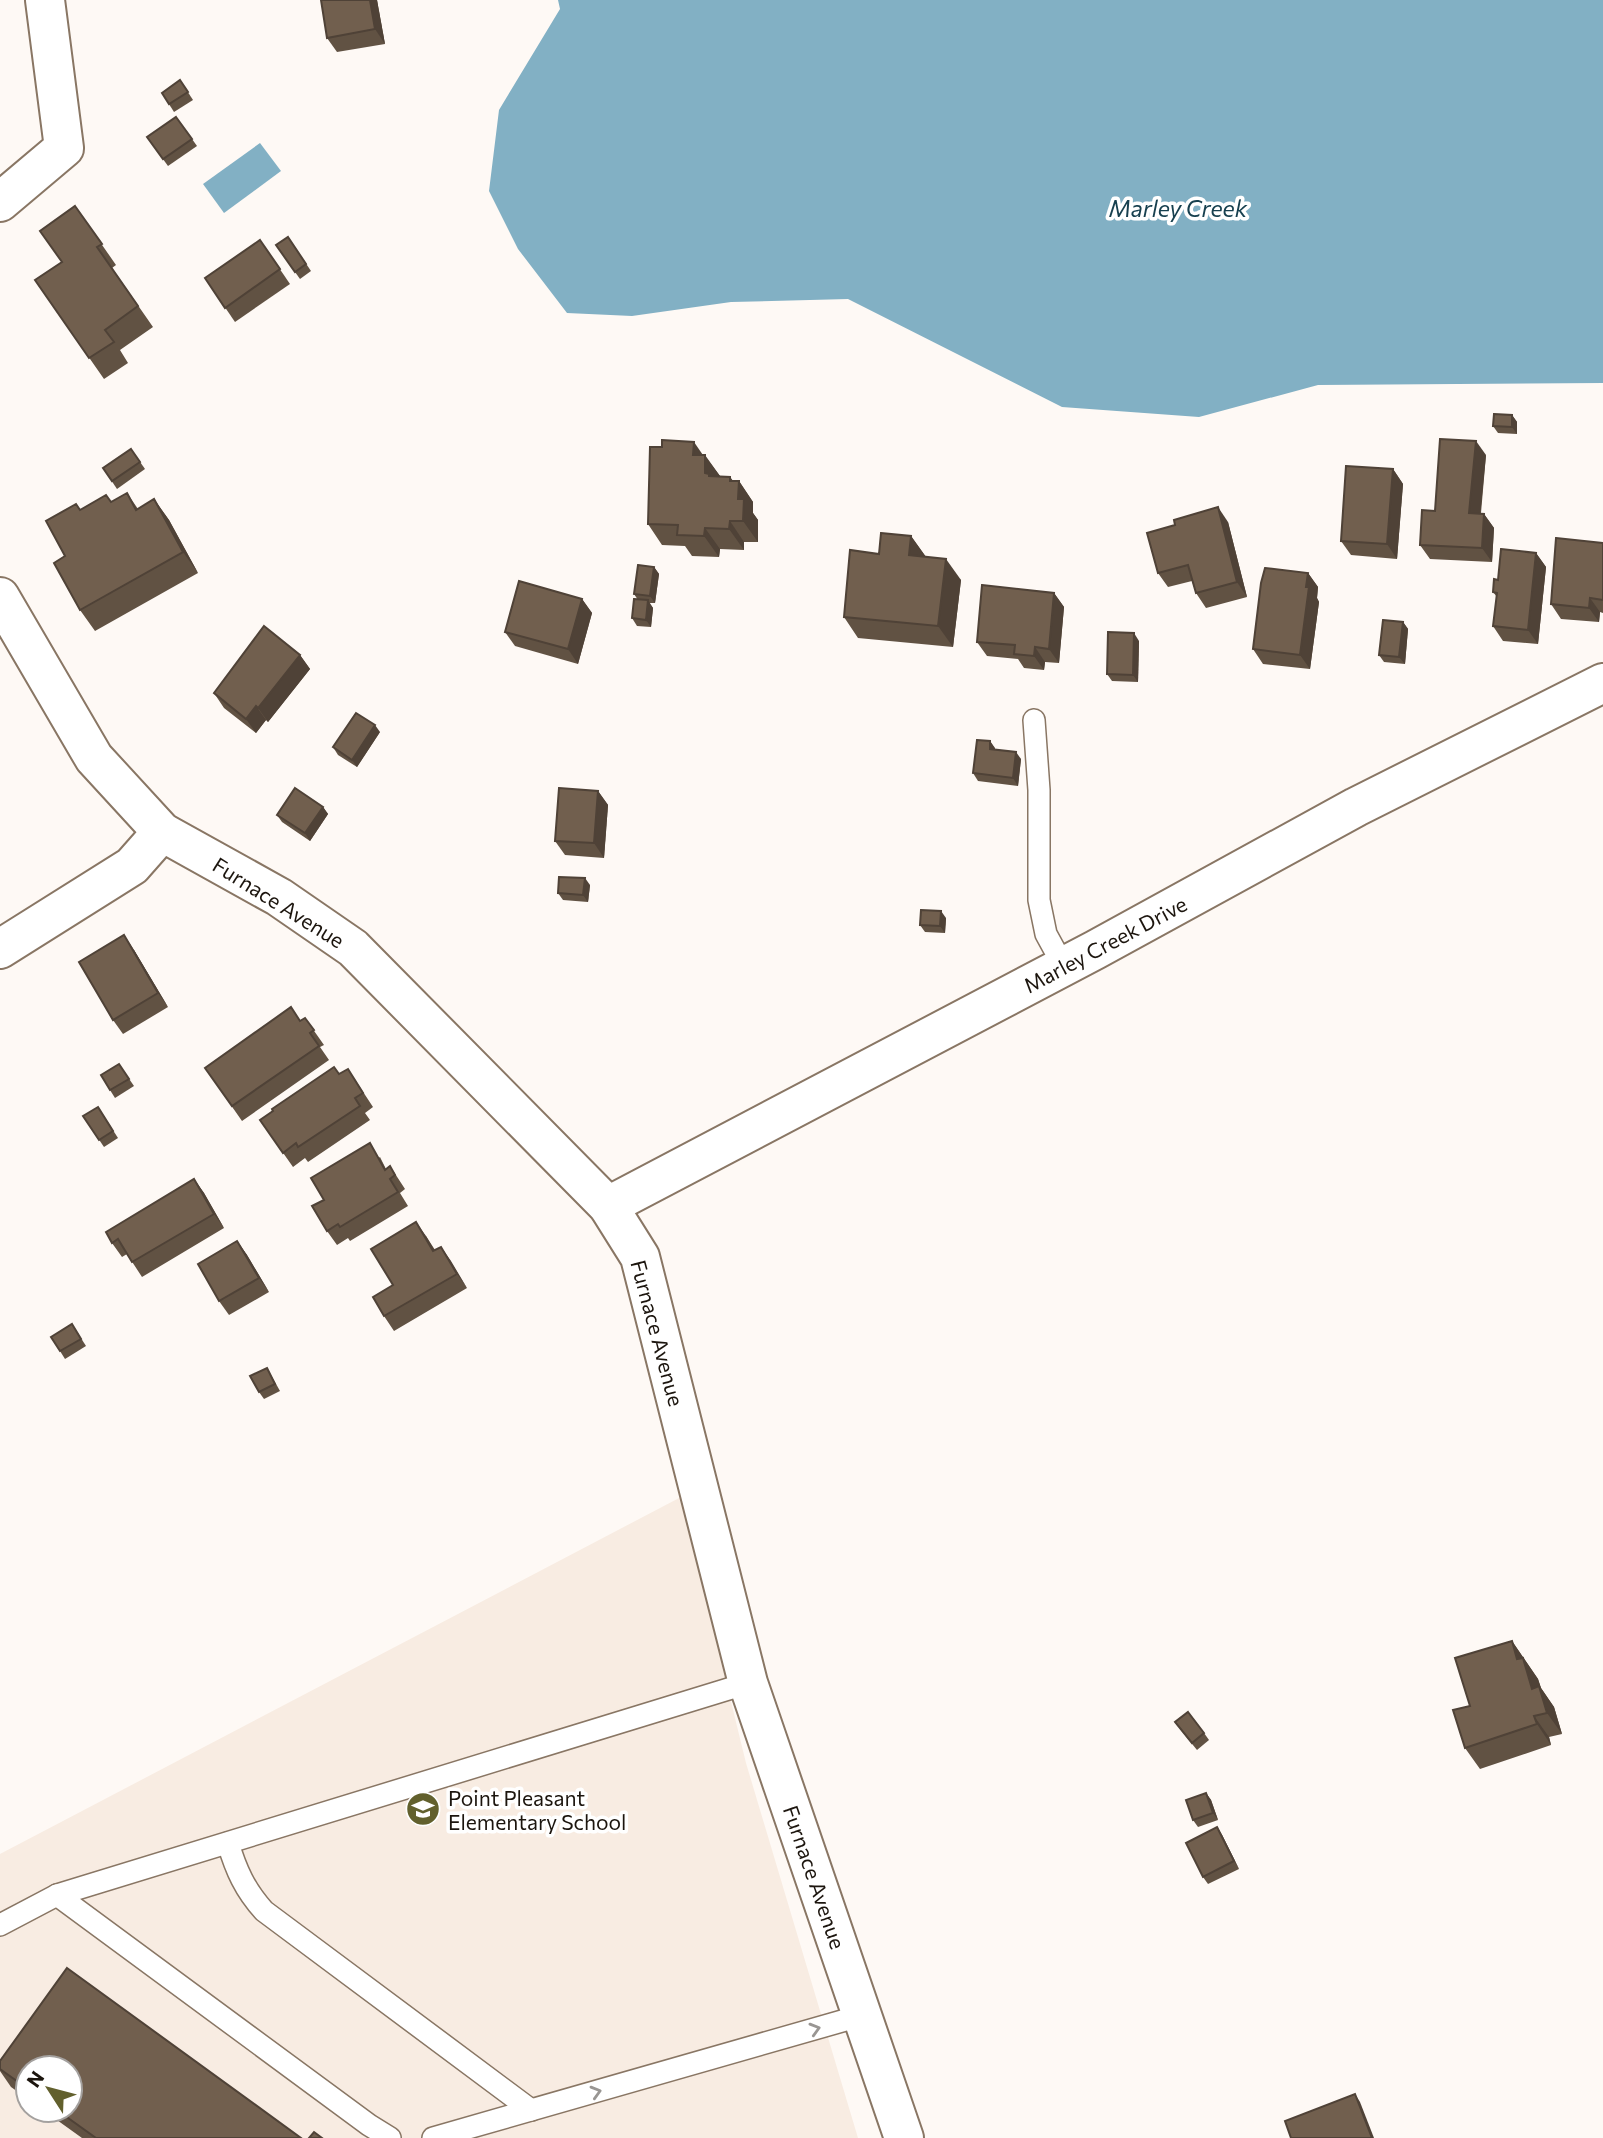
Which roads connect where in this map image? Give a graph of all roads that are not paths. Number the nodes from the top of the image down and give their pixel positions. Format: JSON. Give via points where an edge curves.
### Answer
{"nodes":[{"id":1,"x":45,"y":0,"type":"edge"},
{"id":2,"x":0,"y":202,"type":"edge"},
{"id":3,"x":0,"y":597,"type":"edge"},
{"id":4,"x":1603,"y":683,"type":"edge"},
{"id":5,"x":1034,"y":720,"type":"dead end"},
{"id":6,"x":162,"y":832,"type":"junction"},
{"id":7,"x":0,"y":948,"type":"edge"},
{"id":8,"x":1064,"y":967,"type":"junction"},
{"id":9,"x":608,"y":1206,"type":"junction"},
{"id":10,"x":748,"y":1683,"type":"junction"},
{"id":11,"x":228,"y":1843,"type":"junction"},
{"id":12,"x":57,"y":1895,"type":"junction"},
{"id":13,"x":0,"y":1925,"type":"edge"},
{"id":14,"x":863,"y":2015,"type":"junction"},
{"id":15,"x":531,"y":2110,"type":"junction"},
{"id":16,"x":390,"y":2138,"type":"edge"},
{"id":17,"x":433,"y":2138,"type":"edge"},
{"id":18,"x":904,"y":2138,"type":"edge"}],
"edges":[{"from":1,"to":2,"type":"street","via":[[64,148]]},
{"from":3,"to":6,"type":"street","name":"Furnace Avenue","via":[[94,758]]},
{"from":4,"to":8,"type":"street","name":"Marley Creek Drive","via":[[1356,807]]},
{"from":5,"to":8,"type":"lane","via":[[1039,901],[1046,934]]},
{"from":6,"to":7,"type":"street","via":[[132,866]]},
{"from":6,"to":9,"type":"street","name":"Furnace Avenue","via":[[279,897],[353,948]]},
{"from":8,"to":9,"type":"street","name":"Marley Creek Drive"},
{"from":9,"to":10,"type":"street","name":"Furnace Avenue","via":[[640,1257]]},
{"from":10,"to":11,"type":"lane"},
{"from":10,"to":14,"type":"street","name":"Furnace Avenue"},
{"from":11,"to":12,"type":"lane"},
{"from":11,"to":15,"type":"lane","via":[[243,1884],[264,1911]]},
{"from":12,"to":13,"type":"lane"},
{"from":12,"to":16,"type":"lane"},
{"from":15,"to":14,"type":"lane","one_way":true},
{"from":14,"to":18,"type":"street","name":"Furnace Avenue"},
{"from":15,"to":17,"type":"lane"}]}
